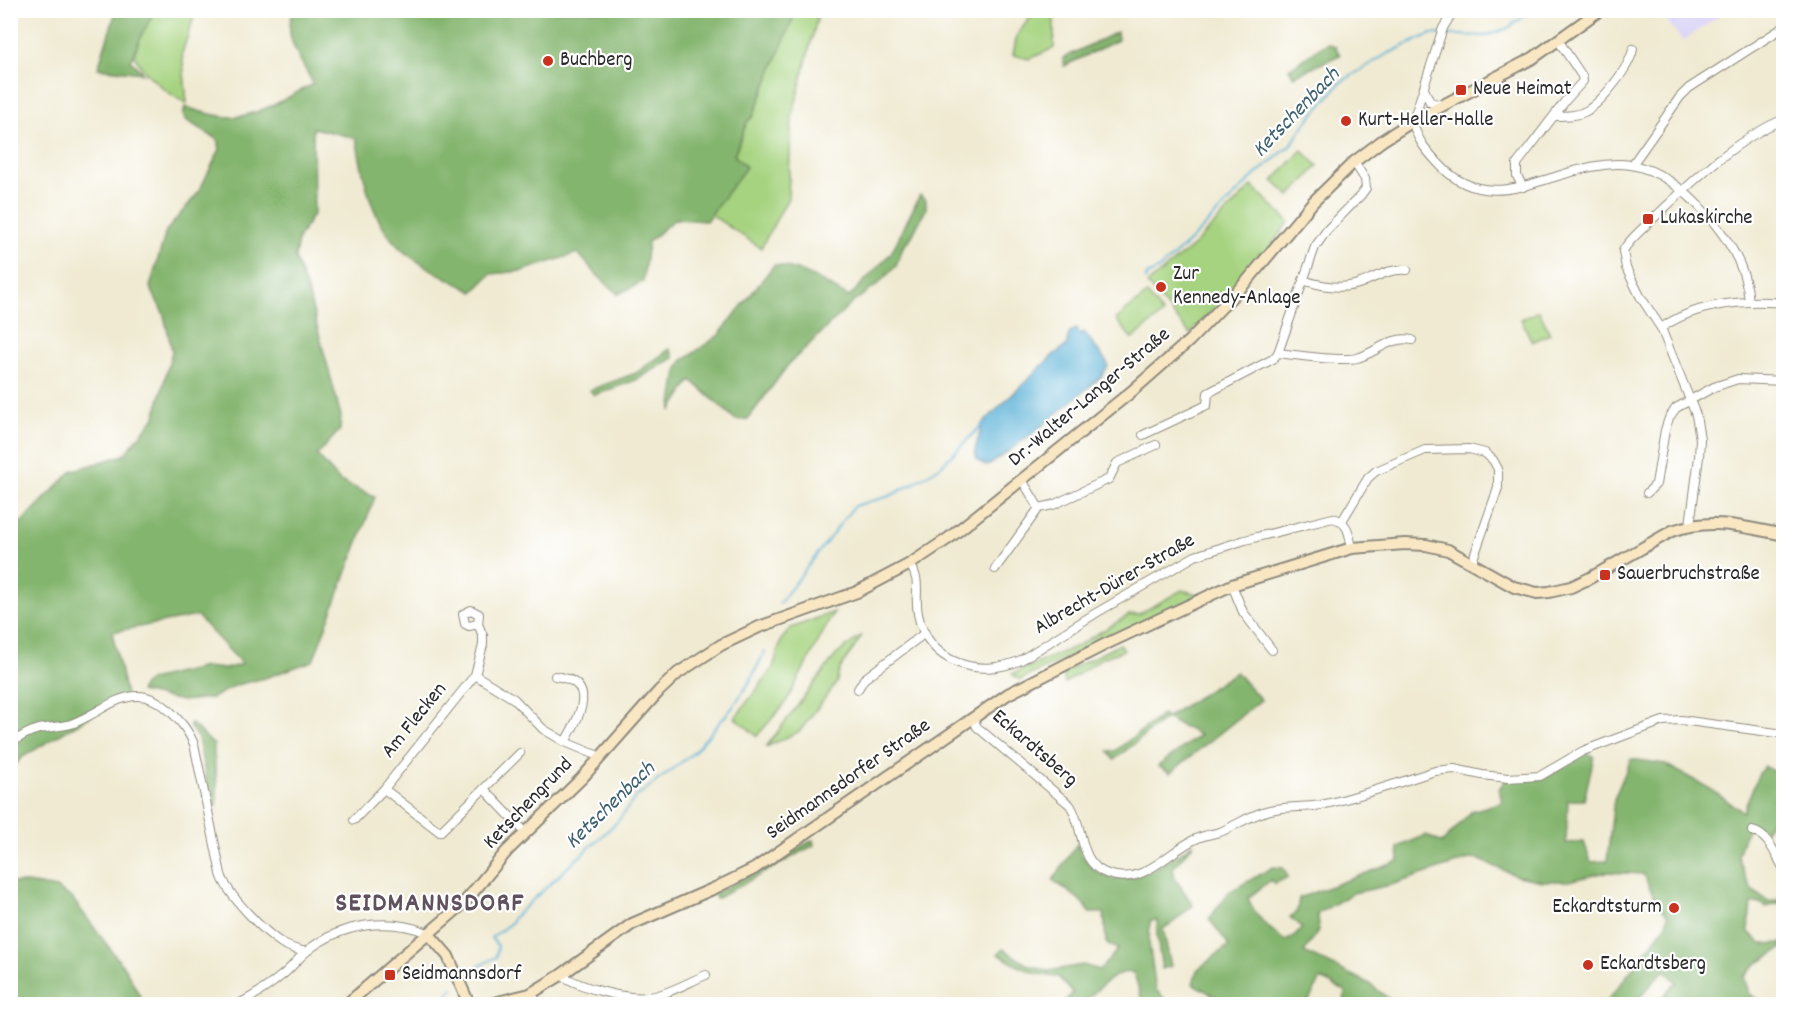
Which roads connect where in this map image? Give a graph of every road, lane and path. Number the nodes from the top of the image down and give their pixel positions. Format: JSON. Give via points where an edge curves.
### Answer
{"nodes":[{"id":1,"x":1454,"y":10,"type":"edge"},
{"id":2,"x":1600,"y":10,"type":"edge"},
{"id":3,"x":1784,"y":27,"type":"edge"},
{"id":4,"x":1558,"y":40,"type":"junction"},
{"id":5,"x":1633,"y":50,"type":"dead end"},
{"id":6,"x":1424,"y":87,"type":"junction"},
{"id":7,"x":1444,"y":105,"type":"junction"},
{"id":8,"x":1555,"y":116,"type":"junction"},
{"id":9,"x":1784,"y":118,"type":"edge"},
{"id":10,"x":1413,"y":121,"type":"junction"},
{"id":11,"x":1354,"y":162,"type":"junction"},
{"id":12,"x":1632,"y":165,"type":"junction"},
{"id":13,"x":1523,"y":187,"type":"junction"},
{"id":14,"x":1684,"y":190,"type":"junction"},
{"id":15,"x":1407,"y":270,"type":"dead end"},
{"id":16,"x":1303,"y":280,"type":"junction"},
{"id":17,"x":1749,"y":302,"type":"junction"},
{"id":18,"x":1784,"y":302,"type":"edge"},
{"id":19,"x":1661,"y":328,"type":"junction"},
{"id":20,"x":1412,"y":340,"type":"dead end"},
{"id":21,"x":1278,"y":353,"type":"junction"},
{"id":22,"x":1784,"y":381,"type":"edge"},
{"id":23,"x":1691,"y":399,"type":"junction"},
{"id":24,"x":1143,"y":435,"type":"dead end"},
{"id":25,"x":1156,"y":445,"type":"dead end"},
{"id":26,"x":1022,"y":480,"type":"junction"},
{"id":27,"x":1647,"y":493,"type":"dead end"},
{"id":28,"x":1039,"y":508,"type":"junction"},
{"id":29,"x":1342,"y":521,"type":"junction"},
{"id":30,"x":1690,"y":525,"type":"junction"},
{"id":31,"x":1784,"y":535,"type":"edge"},
{"id":32,"x":1352,"y":548,"type":"junction"},
{"id":33,"x":1472,"y":562,"type":"junction"},
{"id":34,"x":910,"y":564,"type":"junction"},
{"id":35,"x":995,"y":569,"type":"dead end"},
{"id":36,"x":1232,"y":585,"type":"junction"},
{"id":37,"x":478,"y":624,"type":"dead end"},
{"id":38,"x":925,"y":633,"type":"junction"},
{"id":39,"x":742,"y":635,"type":"joint"},
{"id":40,"x":1272,"y":650,"type":"dead end"},
{"id":41,"x":475,"y":675,"type":"junction"},
{"id":42,"x":555,"y":676,"type":"dead end"},
{"id":43,"x":858,"y":689,"type":"dead end"},
{"id":44,"x":973,"y":718,"type":"junction"},
{"id":45,"x":1784,"y":734,"type":"edge"},
{"id":46,"x":565,"y":742,"type":"junction"},
{"id":47,"x":10,"y":744,"type":"edge"},
{"id":48,"x":520,"y":753,"type":"dead end"},
{"id":49,"x":601,"y":757,"type":"junction"},
{"id":50,"x":384,"y":789,"type":"junction"},
{"id":51,"x":484,"y":789,"type":"junction"},
{"id":52,"x":354,"y":820,"type":"dead end"},
{"id":53,"x":1752,"y":831,"type":"dead end"},
{"id":54,"x":526,"y":833,"type":"junction"},
{"id":55,"x":1784,"y":869,"type":"edge"},
{"id":56,"x":428,"y":933,"type":"junction"},
{"id":57,"x":306,"y":952,"type":"junction"},
{"id":58,"x":561,"y":975,"type":"junction"},
{"id":59,"x":706,"y":975,"type":"dead end"},
{"id":60,"x":531,"y":994,"type":"junction"},
{"id":61,"x":239,"y":1005,"type":"edge"},
{"id":62,"x":347,"y":1005,"type":"edge"},
{"id":63,"x":469,"y":1005,"type":"edge"},
{"id":64,"x":490,"y":1005,"type":"edge"},
{"id":65,"x":540,"y":1005,"type":"edge"}],
"edges":[{"from":1,"to":6,"type":"street","via":[[1443,28]]},
{"from":2,"to":4,"type":"street"},
{"from":3,"to":12,"type":"street","via":[[1689,88]]},
{"from":4,"to":7,"type":"street","via":[[1517,67]]},
{"from":4,"to":8,"type":"street","via":[[1583,81]]},
{"from":5,"to":8,"type":"street","via":[[1628,63],[1595,104],[1578,114]]},
{"from":6,"to":7,"type":"street","via":[[1430,102]]},
{"from":6,"to":10,"type":"street"},
{"from":7,"to":10,"type":"street"},
{"from":8,"to":13,"type":"street","via":[[1517,164],[1517,176]]},
{"from":9,"to":14,"type":"street","via":[[1732,147]]},
{"from":10,"to":11,"type":"street","name":"Dr.-Walter-Langer-Straße"},
{"from":10,"to":13,"type":"street","via":[[1421,144],[1452,176],[1479,188],[1498,191]]},
{"from":11,"to":16,"type":"street","via":[[1366,188],[1327,230],[1315,248]]},
{"from":11,"to":26,"type":"street","name":"Dr.-Walter-Langer-Straße","via":[[1312,202],[1189,341]]},
{"from":12,"to":13,"type":"street","via":[[1591,166]]},
{"from":12,"to":14,"type":"street"},
{"from":14,"to":17,"type":"street","via":[[1730,245],[1745,279]]},
{"from":14,"to":19,"type":"street","via":[[1623,251],[1626,268]]},
{"from":15,"to":16,"type":"street","via":[[1389,270],[1349,286]]},
{"from":16,"to":21,"type":"street"},
{"from":17,"to":18,"type":"street"},
{"from":17,"to":19,"type":"street","via":[[1699,310]]},
{"from":19,"to":23,"type":"street"},
{"from":20,"to":21,"type":"street","via":[[1402,337],[1349,359]]},
{"from":21,"to":24,"type":"street","via":[[1269,362],[1208,393],[1207,405]]},
{"from":22,"to":23,"type":"street","via":[[1738,379]]},
{"from":23,"to":27,"type":"street","via":[[1669,417],[1656,484]]},
{"from":23,"to":30,"type":"street","via":[[1700,439]]},
{"from":25,"to":28,"type":"street","via":[[1117,464],[1109,479]]},
{"from":26,"to":28,"type":"street"},
{"from":26,"to":34,"type":"street","name":"Dr.-Walter-Langer-Straße"},
{"from":28,"to":35,"type":"street"},
{"from":29,"to":32,"type":"street"},
{"from":29,"to":33,"type":"street","via":[[1376,471],[1425,450],[1474,449],[1492,460],[1499,478]]},
{"from":29,"to":38,"type":"street","name":"Albrecht-Dürer-Straße","via":[[1333,518],[1274,532],[1195,556],[1021,660],[1000,667],[982,669],[952,661]]},
{"from":30,"to":31,"type":"street","name":"Seidmannsdorfer Straße","via":[[1732,524]]},
{"from":30,"to":33,"type":"street","name":"Seidmannsdorfer Straße","via":[[1560,591],[1537,593],[1514,587]]},
{"from":32,"to":33,"type":"street","name":"Seidmannsdorfer Straße","via":[[1426,545]]},
{"from":32,"to":36,"type":"street","name":"Seidmannsdorfer Straße"},
{"from":34,"to":38,"type":"street","name":"Albrecht-Dürer-Straße","via":[[917,574],[918,613]]},
{"from":34,"to":39,"type":"street","name":"Dr.-Walter-Langer-Straße","via":[[857,592]]},
{"from":36,"to":40,"type":"street","via":[[1243,612]]},
{"from":36,"to":44,"type":"street","name":"Seidmannsdorfer Straße","via":[[1021,687]]},
{"from":37,"to":41,"type":"street","via":[[483,645]]},
{"from":38,"to":43,"type":"street","via":[[864,679]]},
{"from":39,"to":49,"type":"street","name":"Ketschengrund","via":[[678,673]]},
{"from":41,"to":46,"type":"street","via":[[514,699],[543,729]]},
{"from":41,"to":50,"type":"street","name":"Am Flecken"},
{"from":42,"to":46,"type":"street","via":[[576,682],[583,703]]},
{"from":44,"to":45,"type":"street","name":"Eckardtsberg","via":[[977,727],[1071,804],[1089,859],[1114,876],[1145,872],[1198,838],[1258,813],[1319,805],[1435,771],[1508,778],[1540,776],[1583,751],[1663,721]]},
{"from":44,"to":58,"type":"street","name":"Seidmannsdorfer Straße","via":[[754,869],[632,924]]},
{"from":46,"to":49,"type":"street"},
{"from":47,"to":57,"type":"street","via":[[38,729],[76,722],[118,700],[148,696],[160,702],[184,725],[194,744],[221,874],[233,896],[285,946]]},
{"from":48,"to":51,"type":"street","name":"Am Flecken"},
{"from":49,"to":54,"type":"street","name":"Ketschengrund"},
{"from":50,"to":51,"type":"street","name":"Am Flecken","via":[[440,832]]},
{"from":50,"to":52,"type":"street","name":"Am Flecken"},
{"from":51,"to":54,"type":"street"},
{"from":53,"to":55,"type":"street","via":[[1764,837]]},
{"from":54,"to":56,"type":"street","name":"Ketschengrund","via":[[470,896]]},
{"from":56,"to":57,"type":"street","via":[[398,924],[368,924],[335,934]]},
{"from":56,"to":62,"type":"street","name":"Ketschengrund"},
{"from":56,"to":63,"type":"street","via":[[448,956]]},
{"from":57,"to":61,"type":"street","via":[[282,976]]},
{"from":58,"to":59,"type":"street","via":[[580,984],[642,998]]},
{"from":58,"to":60,"type":"street","name":"Seidmannsdorfer Straße"},
{"from":60,"to":64,"type":"street","name":"Seidmannsdorfer Straße"},
{"from":60,"to":65,"type":"street"}]}
